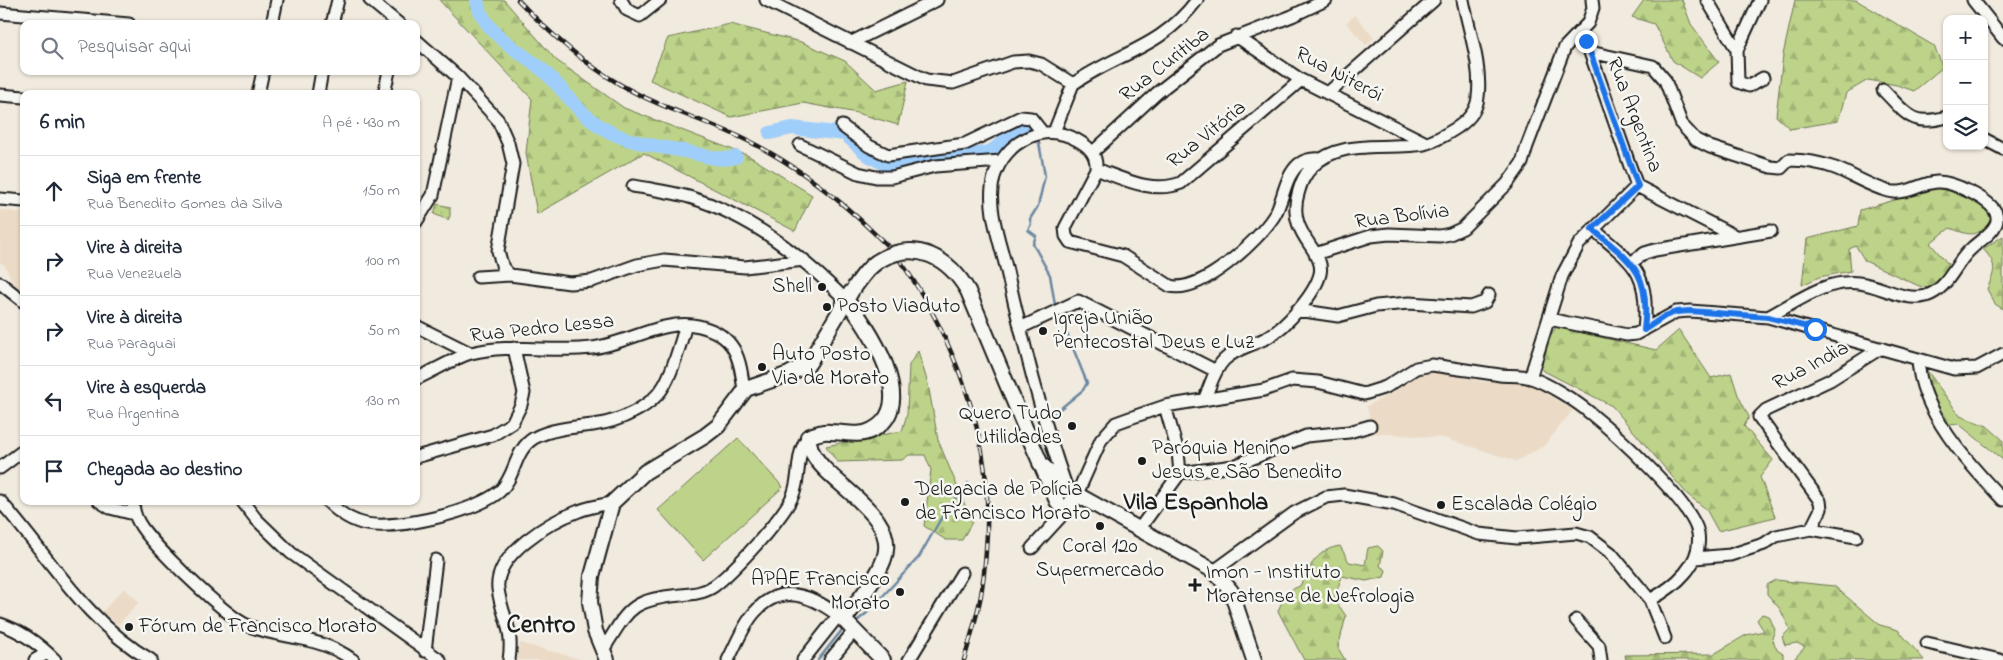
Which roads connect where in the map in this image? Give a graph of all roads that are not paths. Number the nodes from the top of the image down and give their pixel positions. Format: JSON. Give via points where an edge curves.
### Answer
{"nodes":[{"id":1,"x":277,"y":0,"type":"edge"},
{"id":2,"x":338,"y":0,"type":"edge"},
{"id":3,"x":370,"y":0,"type":"edge"},
{"id":4,"x":621,"y":0,"type":"edge"},
{"id":5,"x":660,"y":0,"type":"edge"},
{"id":6,"x":769,"y":0,"type":"edge"},
{"id":7,"x":937,"y":0,"type":"edge"},
{"id":8,"x":1197,"y":0,"type":"edge"},
{"id":9,"x":1326,"y":0,"type":"edge"},
{"id":10,"x":1434,"y":0,"type":"edge"},
{"id":11,"x":1464,"y":0,"type":"edge"},
{"id":12,"x":1592,"y":0,"type":"edge"},
{"id":13,"x":1707,"y":0,"type":"edge"},
{"id":14,"x":1760,"y":0,"type":"edge"},
{"id":15,"x":1973,"y":0,"type":"edge"},
{"id":16,"x":0,"y":13,"type":"edge"},
{"id":17,"x":82,"y":20,"type":"edge"},
{"id":18,"x":273,"y":20,"type":"edge"},
{"id":19,"x":333,"y":20,"type":"edge"},
{"id":20,"x":394,"y":20,"type":"edge"},
{"id":21,"x":1236,"y":36,"type":"junction"},
{"id":22,"x":2003,"y":38,"type":"edge"},
{"id":23,"x":850,"y":43,"type":"junction"},
{"id":24,"x":420,"y":44,"type":"edge"},
{"id":25,"x":1738,"y":50,"type":"junction"},
{"id":26,"x":262,"y":75,"type":"edge"},
{"id":27,"x":321,"y":75,"type":"edge"},
{"id":28,"x":388,"y":75,"type":"edge"},
{"id":29,"x":458,"y":77,"type":"junction"},
{"id":30,"x":1763,"y":78,"type":"dead end"},
{"id":31,"x":1302,"y":80,"type":"junction"},
{"id":32,"x":1343,"y":80,"type":"junction"},
{"id":33,"x":1073,"y":84,"type":"junction"},
{"id":34,"x":259,"y":90,"type":"edge"},
{"id":35,"x":319,"y":90,"type":"edge"},
{"id":36,"x":385,"y":90,"type":"edge"},
{"id":37,"x":1883,"y":90,"type":"dead end"},
{"id":38,"x":1329,"y":92,"type":"junction"},
{"id":39,"x":0,"y":95,"type":"edge"},
{"id":40,"x":20,"y":97,"type":"edge"},
{"id":41,"x":1347,"y":102,"type":"junction"},
{"id":42,"x":1943,"y":118,"type":"edge"},
{"id":43,"x":842,"y":126,"type":"dead end"},
{"id":44,"x":1042,"y":132,"type":"junction"},
{"id":45,"x":1054,"y":132,"type":"junction"},
{"id":46,"x":1988,"y":141,"type":"edge"},
{"id":47,"x":1426,"y":143,"type":"junction"},
{"id":48,"x":800,"y":145,"type":"dead end"},
{"id":49,"x":2003,"y":149,"type":"edge"},
{"id":50,"x":1093,"y":152,"type":"junction"},
{"id":51,"x":1321,"y":159,"type":"junction"},
{"id":52,"x":1002,"y":162,"type":"junction"},
{"id":53,"x":1096,"y":169,"type":"junction"},
{"id":54,"x":633,"y":186,"type":"dead end"},
{"id":55,"x":1638,"y":186,"type":"junction"},
{"id":56,"x":0,"y":199,"type":"edge"},
{"id":57,"x":20,"y":201,"type":"edge"},
{"id":58,"x":420,"y":217,"type":"edge"},
{"id":59,"x":1592,"y":229,"type":"junction"},
{"id":60,"x":1771,"y":231,"type":"dead end"},
{"id":61,"x":1735,"y":236,"type":"junction"},
{"id":62,"x":1315,"y":254,"type":"junction"},
{"id":63,"x":804,"y":260,"type":"junction"},
{"id":64,"x":1632,"y":262,"type":"junction"},
{"id":65,"x":510,"y":275,"type":"junction"},
{"id":66,"x":478,"y":277,"type":"dead end"},
{"id":67,"x":2,"y":287,"type":"edge"},
{"id":68,"x":850,"y":294,"type":"junction"},
{"id":69,"x":1489,"y":295,"type":"dead end"},
{"id":70,"x":20,"y":299,"type":"edge"},
{"id":71,"x":1297,"y":310,"type":"junction"},
{"id":72,"x":1768,"y":317,"type":"junction"},
{"id":73,"x":1549,"y":319,"type":"junction"},
{"id":74,"x":686,"y":325,"type":"junction"},
{"id":75,"x":420,"y":328,"type":"edge"},
{"id":76,"x":1020,"y":328,"type":"junction"},
{"id":77,"x":1644,"y":330,"type":"junction"},
{"id":78,"x":514,"y":348,"type":"junction"},
{"id":79,"x":1881,"y":348,"type":"junction"},
{"id":80,"x":470,"y":353,"type":"junction"},
{"id":81,"x":2003,"y":354,"type":"edge"},
{"id":82,"x":1918,"y":359,"type":"junction"},
{"id":83,"x":1216,"y":371,"type":"junction"},
{"id":84,"x":420,"y":377,"type":"edge"},
{"id":85,"x":1530,"y":378,"type":"junction"},
{"id":86,"x":744,"y":391,"type":"junction"},
{"id":87,"x":1204,"y":400,"type":"junction"},
{"id":88,"x":1165,"y":406,"type":"junction"},
{"id":89,"x":1370,"y":426,"type":"dead end"},
{"id":90,"x":808,"y":437,"type":"junction"},
{"id":91,"x":20,"y":453,"type":"edge"},
{"id":92,"x":420,"y":457,"type":"edge"},
{"id":93,"x":1040,"y":463,"type":"junction"},
{"id":94,"x":0,"y":468,"type":"edge"},
{"id":95,"x":1180,"y":473,"type":"junction"},
{"id":96,"x":1072,"y":491,"type":"junction"},
{"id":97,"x":2003,"y":500,"type":"edge"},
{"id":98,"x":0,"y":501,"type":"edge"},
{"id":99,"x":612,"y":502,"type":"junction"},
{"id":100,"x":105,"y":505,"type":"edge"},
{"id":101,"x":133,"y":505,"type":"edge"},
{"id":102,"x":245,"y":505,"type":"edge"},
{"id":103,"x":332,"y":505,"type":"edge"},
{"id":104,"x":588,"y":508,"type":"junction"},
{"id":105,"x":1065,"y":512,"type":"junction"},
{"id":106,"x":134,"y":514,"type":"junction"},
{"id":107,"x":607,"y":527,"type":"junction"},
{"id":108,"x":1140,"y":528,"type":"junction"},
{"id":109,"x":1811,"y":529,"type":"junction"},
{"id":110,"x":1856,"y":537,"type":"dead end"},
{"id":111,"x":1032,"y":548,"type":"dead end"},
{"id":112,"x":1695,"y":558,"type":"junction"},
{"id":113,"x":436,"y":560,"type":"dead end"},
{"id":114,"x":1214,"y":571,"type":"junction"},
{"id":115,"x":962,"y":573,"type":"dead end"},
{"id":116,"x":1650,"y":600,"type":"junction"},
{"id":117,"x":841,"y":618,"type":"junction"},
{"id":118,"x":1576,"y":620,"type":"dead end"},
{"id":119,"x":0,"y":624,"type":"edge"},
{"id":120,"x":854,"y":631,"type":"junction"},
{"id":121,"x":1666,"y":638,"type":"dead end"},
{"id":122,"x":1927,"y":643,"type":"dead end"},
{"id":123,"x":425,"y":651,"type":"junction"},
{"id":124,"x":605,"y":655,"type":"edge"},
{"id":125,"x":51,"y":656,"type":"edge"},
{"id":126,"x":35,"y":660,"type":"edge"},
{"id":127,"x":151,"y":660,"type":"edge"},
{"id":128,"x":353,"y":660,"type":"edge"},
{"id":129,"x":440,"y":660,"type":"edge"},
{"id":130,"x":509,"y":660,"type":"edge"},
{"id":131,"x":728,"y":660,"type":"edge"},
{"id":132,"x":803,"y":660,"type":"edge"},
{"id":133,"x":830,"y":660,"type":"edge"},
{"id":134,"x":883,"y":660,"type":"edge"},
{"id":135,"x":909,"y":660,"type":"edge"},
{"id":136,"x":1254,"y":660,"type":"edge"},
{"id":137,"x":1601,"y":660,"type":"edge"},
{"id":138,"x":2000,"y":660,"type":"edge"}],
"edges":[{"from":1,"to":18,"type":"street"},
{"from":2,"to":19,"type":"street"},
{"from":3,"to":20,"type":"street"},
{"from":4,"to":5,"type":"street","via":[[627,10],[640,16]]},
{"from":6,"to":23,"type":"street"},
{"from":7,"to":23,"type":"street"},
{"from":8,"to":33,"type":"street","via":[[1171,30]]},
{"from":9,"to":21,"type":"street","name":"Rua Curitiba"},
{"from":10,"to":32,"type":"street"},
{"from":11,"to":47,"type":"street","via":[[1478,76],[1476,107],[1464,122],[1446,135]]},
{"from":12,"to":62,"type":"street","name":"Rua Bolívia","via":[[1588,23],[1564,47],[1522,163],[1507,184],[1462,228],[1440,236],[1371,236]]},
{"from":13,"to":25,"type":"street"},
{"from":14,"to":25,"type":"street"},
{"from":15,"to":22,"type":"street"},
{"from":16,"to":17,"type":"street"},
{"from":21,"to":31,"type":"street","name":"Rua Niterói"},
{"from":21,"to":50,"type":"street","name":"Rua Curitiba","via":[[1218,45],[1179,75]]},
{"from":23,"to":33,"type":"street","via":[[926,80],[953,83],[1013,62],[1028,61],[1041,64]]},
{"from":24,"to":29,"type":"street"},
{"from":25,"to":30,"type":"street","via":[[1738,82],[1748,86]]},
{"from":26,"to":34,"type":"street"},
{"from":27,"to":35,"type":"street"},
{"from":28,"to":36,"type":"street"},
{"from":29,"to":58,"type":"street","via":[[433,195]]},
{"from":29,"to":65,"type":"street","via":[[498,120],[508,143],[513,164],[498,251],[503,268]]},
{"from":31,"to":38,"type":"street","name":"Rua Niterói"},
{"from":31,"to":53,"type":"street","name":"Rua Vitória","via":[[1181,183],[1153,188]]},
{"from":32,"to":38,"type":"street"},
{"from":32,"to":41,"type":"street"},
{"from":33,"to":45,"type":"street"},
{"from":37,"to":42,"type":"street","via":[[1915,119],[1926,122]]},
{"from":38,"to":41,"type":"street","name":"Rua Niterói"},
{"from":39,"to":40,"type":"street"},
{"from":41,"to":47,"type":"street","name":"Rua Niterói"},
{"from":43,"to":44,"type":"street","via":[[869,146],[888,155],[965,144],[1021,117],[1032,118]]},
{"from":44,"to":45,"type":"street"},
{"from":44,"to":52,"type":"street","via":[[1024,138]]},
{"from":45,"to":50,"type":"street","via":[[1070,136]]},
{"from":46,"to":49,"type":"street"},
{"from":47,"to":51,"type":"street","via":[[1336,152]]},
{"from":48,"to":52,"type":"street","via":[[858,173],[876,177],[892,177],[935,166]]},
{"from":50,"to":53,"type":"street"},
{"from":51,"to":53,"type":"street","via":[[1306,160],[1292,172],[1275,214],[1236,258],[1198,280],[1176,288],[1128,258],[1070,242],[1066,236],[1068,223]]},
{"from":51,"to":62,"type":"street","via":[[1303,178],[1294,210],[1302,234]]},
{"from":52,"to":76,"type":"street","via":[[994,177],[993,208]]},
{"from":54,"to":63,"type":"street","via":[[716,206],[771,235]]},
{"from":55,"to":59,"type":"street"},
{"from":55,"to":61,"type":"street","name":"Rua Argentina"},
{"from":55,"to":72,"type":"street","name":"Rua Argentina","via":[[1588,47],[1653,66],[1665,80],[1682,125],[1696,140],[1710,147],[1771,167],[1781,168],[1789,160],[1834,168],[1895,192],[1945,182],[1986,200],[1994,207],[1997,216],[1992,230],[1961,257],[1944,284],[1931,294],[1910,296],[1858,282],[1827,285]]},
{"from":56,"to":57,"type":"street"},
{"from":59,"to":64,"type":"street"},
{"from":59,"to":73,"type":"street","via":[[1578,244],[1562,276]]},
{"from":60,"to":61,"type":"street"},
{"from":61,"to":64,"type":"street","via":[[1656,250]]},
{"from":62,"to":71,"type":"street","via":[[1321,267],[1320,275]]},
{"from":63,"to":65,"type":"street","via":[[745,266],[664,260],[637,265],[592,281],[570,283]]},
{"from":63,"to":68,"type":"street"},
{"from":64,"to":77,"type":"street","via":[[1646,294]]},
{"from":65,"to":66,"type":"street"},
{"from":67,"to":70,"type":"street"},
{"from":68,"to":86,"type":"main road","via":[[809,363],[790,374]]},
{"from":68,"to":90,"type":"main road","via":[[882,356],[893,391],[892,409],[883,422],[863,434],[828,431]]},
{"from":68,"to":93,"type":"main road","bridge":true,"via":[[866,271],[879,260],[903,251],[933,256],[949,265],[968,290]]},
{"from":69,"to":71,"type":"street","via":[[1485,302],[1471,307],[1401,303],[1338,316]]},
{"from":71,"to":83,"type":"street","via":[[1277,331],[1237,351]]},
{"from":72,"to":77,"type":"street","via":[[1676,312]]},
{"from":72,"to":79,"type":"street"},
{"from":73,"to":77,"type":"street","via":[[1627,335]]},
{"from":73,"to":85,"type":"street"},
{"from":74,"to":78,"type":"street","name":"Rua Pedro Lessa","via":[[665,327],[591,349]]},
{"from":74,"to":86,"type":"street","name":"Rua Pedro Lessa","via":[[711,331],[732,345],[741,365]]},
{"from":74,"to":103,"type":"street","via":[[666,384],[645,404],[620,419],[535,438],[524,446],[510,479],[487,499],[400,525],[352,520]]},
{"from":75,"to":80,"type":"street"},
{"from":76,"to":83,"type":"street","via":[[1078,301]]},
{"from":76,"to":96,"type":"street","via":[[1049,440]]},
{"from":78,"to":80,"type":"street","name":"Rua Pedro Lessa"},
{"from":78,"to":92,"type":"street","via":[[524,393],[512,423],[493,434]]},
{"from":79,"to":82,"type":"street"},
{"from":79,"to":109,"type":"street","name":"Rua India","via":[[1830,380],[1766,410],[1759,417],[1820,501],[1821,509]]},
{"from":80,"to":84,"type":"street","name":"Rua Pedro Lessa"},
{"from":81,"to":82,"type":"street","via":[[1977,368],[1966,369]]},
{"from":82,"to":97,"type":"street","via":[[1928,399],[1950,438]]},
{"from":83,"to":87,"type":"street"},
{"from":85,"to":87,"type":"street","via":[[1432,365],[1416,368],[1386,387],[1364,394],[1318,382],[1292,380],[1264,390]]},
{"from":85,"to":112,"type":"street","via":[[1589,412],[1679,498],[1692,516],[1698,532]]},
{"from":86,"to":99,"type":"main road","via":[[718,426],[645,472]]},
{"from":87,"to":88,"type":"street"},
{"from":88,"to":95,"type":"street","via":[[1178,452]]},
{"from":88,"to":96,"type":"street","via":[[1116,423],[1108,430]]},
{"from":89,"to":95,"type":"street","via":[[1349,432],[1306,436],[1234,466]]},
{"from":90,"to":117,"type":"main road","via":[[815,457],[871,512],[883,529],[886,544],[884,558]]},
{"from":90,"to":124,"type":"street","via":[[801,446],[797,484],[788,504],[739,561],[714,586],[705,590],[652,598],[636,605],[625,616]]},
{"from":91,"to":94,"type":"street"},
{"from":93,"to":96,"type":"main road"},
{"from":93,"to":105,"type":"main road"},
{"from":95,"to":108,"type":"street"},
{"from":96,"to":105,"type":"main road"},
{"from":96,"to":108,"type":"main road"},
{"from":98,"to":127,"type":"street","via":[[80,603],[128,645]]},
{"from":99,"to":104,"type":"street"},
{"from":99,"to":107,"type":"main road"},
{"from":100,"to":106,"type":"street"},
{"from":101,"to":106,"type":"street"},
{"from":102,"to":123,"type":"street","via":[[291,553]]},
{"from":104,"to":107,"type":"street","via":[[602,517]]},
{"from":104,"to":130,"type":"street","via":[[541,530],[518,547],[502,570],[498,588],[511,632]]},
{"from":105,"to":111,"type":"street"},
{"from":106,"to":128,"type":"street","via":[[146,533],[199,587],[238,620],[250,626],[318,642],[341,651]]},
{"from":107,"to":124,"type":"main road","via":[[592,576],[590,602],[595,631]]},
{"from":108,"to":114,"type":"main road"},
{"from":109,"to":110,"type":"street"},
{"from":109,"to":112,"type":"street","via":[[1776,536],[1764,544],[1730,555]]},
{"from":112,"to":116,"type":"street","via":[[1681,578]]},
{"from":113,"to":123,"type":"street"},
{"from":114,"to":116,"type":"street","via":[[1294,513],[1326,497],[1344,494],[1394,504],[1479,534],[1517,538],[1576,533],[1590,537],[1611,553]]},
{"from":114,"to":136,"type":"main road","via":[[1231,591]]},
{"from":115,"to":135,"type":"street"},
{"from":116,"to":121,"type":"street"},
{"from":117,"to":120,"type":"main road"},
{"from":117,"to":131,"type":"street","via":[[812,598],[799,594],[768,600],[754,613]]},
{"from":117,"to":132,"type":"street"},
{"from":118,"to":137,"type":"street","via":[[1599,646]]},
{"from":119,"to":125,"type":"street","via":[[15,629]]},
{"from":120,"to":133,"type":"street"},
{"from":120,"to":134,"type":"main road"},
{"from":122,"to":138,"type":"street"},
{"from":123,"to":129,"type":"street"},
{"from":125,"to":126,"type":"street"}]}
